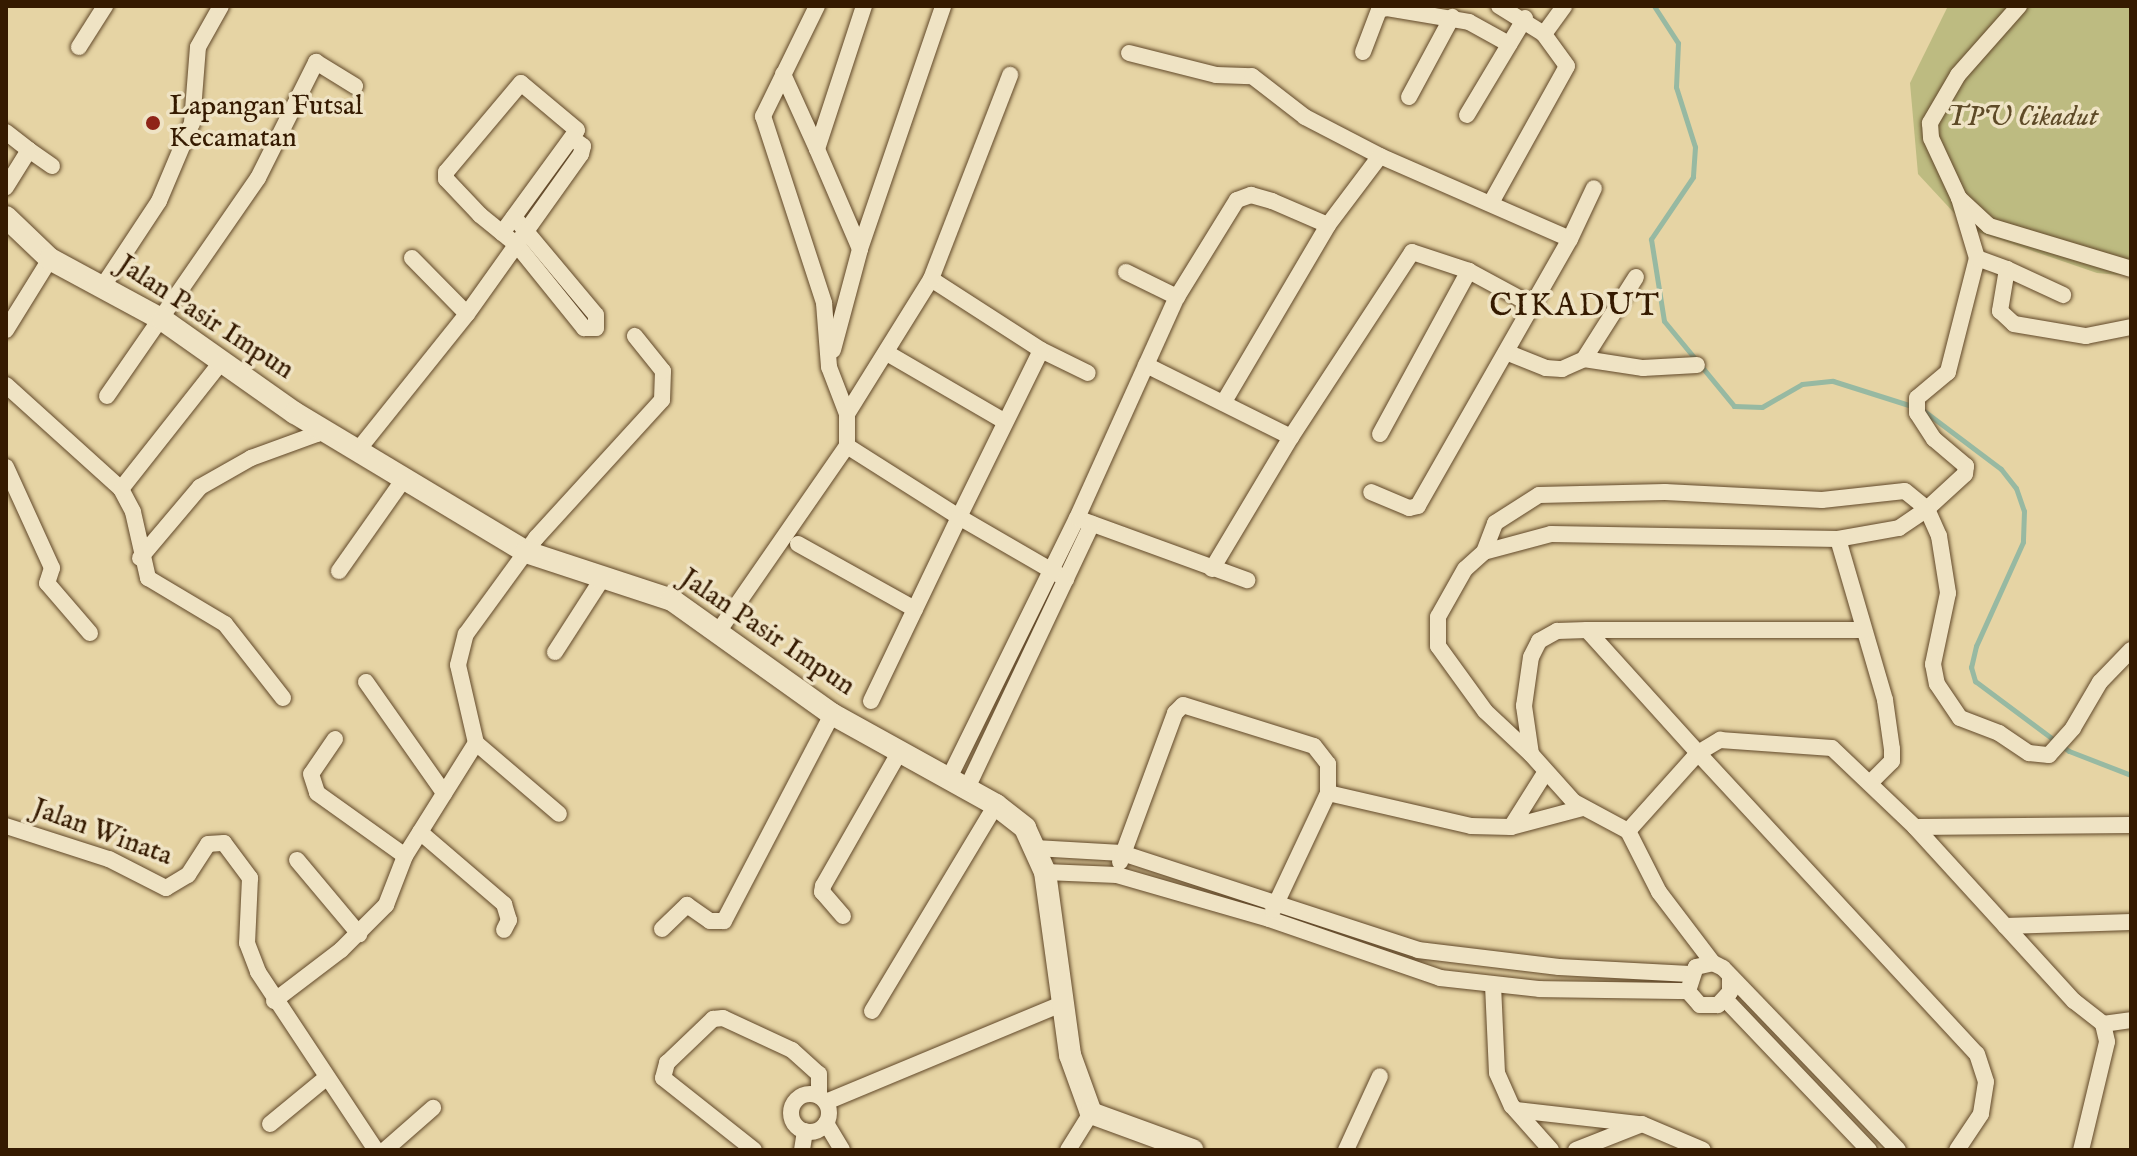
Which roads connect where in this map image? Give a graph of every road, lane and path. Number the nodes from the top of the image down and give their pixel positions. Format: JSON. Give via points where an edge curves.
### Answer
{"nodes":[{"id":1,"x":105,"y":6,"type":"edge"},
{"id":2,"x":221,"y":6,"type":"edge"},
{"id":3,"x":817,"y":6,"type":"edge"},
{"id":4,"x":864,"y":6,"type":"edge"},
{"id":5,"x":943,"y":6,"type":"edge"},
{"id":6,"x":1499,"y":6,"type":"edge"},
{"id":7,"x":1564,"y":6,"type":"edge"},
{"id":8,"x":2019,"y":6,"type":"edge"},
{"id":9,"x":1452,"y":17,"type":"junction"},
{"id":10,"x":1525,"y":18,"type":"junction"},
{"id":11,"x":1544,"y":34,"type":"junction"},
{"id":12,"x":1509,"y":44,"type":"junction"},
{"id":13,"x":79,"y":47,"type":"dead end"},
{"id":14,"x":1363,"y":52,"type":"dead end"},
{"id":15,"x":1129,"y":53,"type":"dead end"},
{"id":16,"x":783,"y":74,"type":"junction"},
{"id":17,"x":1010,"y":75,"type":"dead end"},
{"id":18,"x":355,"y":86,"type":"dead end"},
{"id":19,"x":1409,"y":97,"type":"dead end"},
{"id":20,"x":1467,"y":115,"type":"dead end"},
{"id":21,"x":6,"y":132,"type":"edge"},
{"id":22,"x":573,"y":139,"type":"junction"},
{"id":23,"x":817,"y":149,"type":"junction"},
{"id":24,"x":29,"y":150,"type":"junction"},
{"id":25,"x":1380,"y":156,"type":"junction"},
{"id":26,"x":52,"y":166,"type":"dead end"},
{"id":27,"x":6,"y":187,"type":"edge"},
{"id":28,"x":1594,"y":188,"type":"dead end"},
{"id":29,"x":1959,"y":198,"type":"junction"},
{"id":30,"x":1492,"y":201,"type":"junction"},
{"id":31,"x":6,"y":217,"type":"edge"},
{"id":32,"x":514,"y":217,"type":"junction"},
{"id":33,"x":1328,"y":225,"type":"junction"},
{"id":34,"x":528,"y":231,"type":"junction"},
{"id":35,"x":502,"y":233,"type":"junction"},
{"id":36,"x":1570,"y":239,"type":"junction"},
{"id":37,"x":517,"y":245,"type":"junction"},
{"id":38,"x":860,"y":249,"type":"junction"},
{"id":39,"x":412,"y":258,"type":"dead end"},
{"id":40,"x":1977,"y":258,"type":"junction"},
{"id":41,"x":50,"y":259,"type":"junction"},
{"id":42,"x":2007,"y":269,"type":"junction"},
{"id":43,"x":2131,"y":269,"type":"edge"},
{"id":44,"x":1469,"y":271,"type":"junction"},
{"id":45,"x":1126,"y":272,"type":"dead end"},
{"id":46,"x":1636,"y":277,"type":"dead end"},
{"id":47,"x":931,"y":279,"type":"junction"},
{"id":48,"x":103,"y":286,"type":"junction"},
{"id":49,"x":2063,"y":295,"type":"dead end"},
{"id":50,"x":1177,"y":297,"type":"junction"},
{"id":51,"x":1532,"y":305,"type":"junction"},
{"id":52,"x":467,"y":314,"type":"junction"},
{"id":53,"x":8,"y":319,"type":"edge"},
{"id":54,"x":163,"y":320,"type":"junction"},
{"id":55,"x":2131,"y":327,"type":"edge"},
{"id":56,"x":635,"y":336,"type":"dead end"},
{"id":57,"x":1041,"y":350,"type":"junction"},
{"id":58,"x":1506,"y":352,"type":"junction"},
{"id":59,"x":887,"y":353,"type":"junction"},
{"id":60,"x":1584,"y":359,"type":"junction"},
{"id":61,"x":222,"y":361,"type":"junction"},
{"id":62,"x":1146,"y":365,"type":"junction"},
{"id":63,"x":1697,"y":365,"type":"dead end"},
{"id":64,"x":829,"y":367,"type":"junction"},
{"id":65,"x":1088,"y":373,"type":"dead end"},
{"id":66,"x":6,"y":385,"type":"edge"},
{"id":67,"x":107,"y":396,"type":"dead end"},
{"id":68,"x":1225,"y":400,"type":"junction"},
{"id":69,"x":847,"y":414,"type":"junction"},
{"id":70,"x":1004,"y":421,"type":"junction"},
{"id":71,"x":321,"y":428,"type":"junction"},
{"id":72,"x":1380,"y":434,"type":"dead end"},
{"id":73,"x":1291,"y":437,"type":"junction"},
{"id":74,"x":847,"y":446,"type":"junction"},
{"id":75,"x":358,"y":450,"type":"junction"},
{"id":76,"x":6,"y":467,"type":"edge"},
{"id":77,"x":404,"y":479,"type":"junction"},
{"id":78,"x":121,"y":489,"type":"junction"},
{"id":79,"x":1371,"y":492,"type":"dead end"},
{"id":80,"x":1927,"y":509,"type":"junction"},
{"id":81,"x":959,"y":517,"type":"junction"},
{"id":82,"x":1085,"y":521,"type":"junction"},
{"id":83,"x":1838,"y":539,"type":"junction"},
{"id":84,"x":798,"y":544,"type":"dead end"},
{"id":85,"x":526,"y":552,"type":"junction"},
{"id":86,"x":1484,"y":552,"type":"junction"},
{"id":87,"x":140,"y":558,"type":"junction"},
{"id":88,"x":1212,"y":569,"type":"junction"},
{"id":89,"x":1049,"y":570,"type":"junction"},
{"id":90,"x":339,"y":571,"type":"dead end"},
{"id":91,"x":604,"y":576,"type":"junction"},
{"id":92,"x":1066,"y":579,"type":"junction"},
{"id":93,"x":1247,"y":580,"type":"dead end"},
{"id":94,"x":915,"y":609,"type":"junction"},
{"id":95,"x":1587,"y":630,"type":"junction"},
{"id":96,"x":1863,"y":630,"type":"junction"},
{"id":97,"x":718,"y":632,"type":"junction"},
{"id":98,"x":90,"y":633,"type":"dead end"},
{"id":99,"x":2131,"y":650,"type":"edge"},
{"id":100,"x":555,"y":652,"type":"dead end"},
{"id":101,"x":366,"y":682,"type":"dead end"},
{"id":102,"x":283,"y":698,"type":"dead end"},
{"id":103,"x":871,"y":701,"type":"dead end"},
{"id":104,"x":832,"y":714,"type":"junction"},
{"id":105,"x":976,"y":721,"type":"junction"},
{"id":106,"x":995,"y":730,"type":"junction"},
{"id":107,"x":335,"y":739,"type":"dead end"},
{"id":108,"x":476,"y":743,"type":"junction"},
{"id":109,"x":900,"y":751,"type":"junction"},
{"id":110,"x":1698,"y":753,"type":"junction"},
{"id":111,"x":1531,"y":754,"type":"junction"},
{"id":112,"x":1545,"y":773,"type":"junction"},
{"id":113,"x":959,"y":781,"type":"junction"},
{"id":114,"x":1870,"y":783,"type":"junction"},
{"id":115,"x":444,"y":793,"type":"junction"},
{"id":116,"x":1328,"y":793,"type":"junction"},
{"id":117,"x":996,"y":805,"type":"junction"},
{"id":118,"x":1583,"y":808,"type":"junction"},
{"id":119,"x":559,"y":814,"type":"dead end"},
{"id":120,"x":2131,"y":825,"type":"edge"},
{"id":121,"x":6,"y":826,"type":"edge"},
{"id":122,"x":1511,"y":827,"type":"junction"},
{"id":123,"x":1915,"y":827,"type":"junction"},
{"id":124,"x":1628,"y":831,"type":"junction"},
{"id":125,"x":420,"y":832,"type":"junction"},
{"id":126,"x":1035,"y":848,"type":"junction"},
{"id":127,"x":1122,"y":853,"type":"junction"},
{"id":128,"x":405,"y":856,"type":"junction"},
{"id":129,"x":297,"y":860,"type":"dead end"},
{"id":130,"x":1045,"y":872,"type":"junction"},
{"id":131,"x":1117,"y":875,"type":"junction"},
{"id":132,"x":1277,"y":900,"type":"junction"},
{"id":133,"x":843,"y":916,"type":"dead end"},
{"id":134,"x":1269,"y":919,"type":"junction"},
{"id":135,"x":2131,"y":922,"type":"edge"},
{"id":136,"x":2005,"y":926,"type":"junction"},
{"id":137,"x":662,"y":929,"type":"dead end"},
{"id":138,"x":504,"y":930,"type":"dead end"},
{"id":139,"x":359,"y":934,"type":"junction"},
{"id":140,"x":1713,"y":963,"type":"junction"},
{"id":141,"x":1690,"y":974,"type":"junction"},
{"id":142,"x":1730,"y":977,"type":"junction"},
{"id":143,"x":1493,"y":985,"type":"junction"},
{"id":144,"x":1688,"y":991,"type":"junction"},
{"id":145,"x":1725,"y":999,"type":"junction"},
{"id":146,"x":274,"y":1001,"type":"junction"},
{"id":147,"x":1064,"y":1003,"type":"junction"},
{"id":148,"x":872,"y":1011,"type":"dead end"},
{"id":149,"x":2131,"y":1020,"type":"edge"},
{"id":150,"x":2103,"y":1024,"type":"junction"},
{"id":151,"x":1380,"y":1076,"type":"dead end"},
{"id":152,"x":326,"y":1078,"type":"junction"},
{"id":153,"x":823,"y":1099,"type":"junction"},
{"id":154,"x":433,"y":1108,"type":"dead end"},
{"id":155,"x":1516,"y":1110,"type":"junction"},
{"id":156,"x":1091,"y":1113,"type":"junction"},
{"id":157,"x":826,"y":1123,"type":"junction"},
{"id":158,"x":270,"y":1124,"type":"dead end"},
{"id":159,"x":1642,"y":1124,"type":"junction"},
{"id":160,"x":805,"y":1131,"type":"junction"},
{"id":161,"x":376,"y":1150,"type":"edge"},
{"id":162,"x":385,"y":1150,"type":"edge"},
{"id":163,"x":754,"y":1150,"type":"edge"},
{"id":164,"x":802,"y":1150,"type":"edge"},
{"id":165,"x":842,"y":1150,"type":"edge"},
{"id":166,"x":1068,"y":1150,"type":"edge"},
{"id":167,"x":1192,"y":1150,"type":"edge"},
{"id":168,"x":1346,"y":1150,"type":"edge"},
{"id":169,"x":1551,"y":1150,"type":"edge"},
{"id":170,"x":1576,"y":1150,"type":"edge"},
{"id":171,"x":1703,"y":1150,"type":"edge"},
{"id":172,"x":1869,"y":1150,"type":"edge"},
{"id":173,"x":1898,"y":1150,"type":"edge"},
{"id":174,"x":1957,"y":1150,"type":"edge"},
{"id":175,"x":2081,"y":1150,"type":"edge"}],
"edges":[{"from":1,"to":13,"type":"street"},
{"from":2,"to":48,"type":"street","via":[[198,47],[192,123],[159,201]]},
{"from":3,"to":16,"type":"street"},
{"from":4,"to":23,"type":"street"},
{"from":5,"to":38,"type":"street"},
{"from":6,"to":10,"type":"street"},
{"from":7,"to":11,"type":"street"},
{"from":8,"to":29,"type":"street","via":[[1958,75],[1930,123],[1931,138]]},
{"from":9,"to":12,"type":"street"},
{"from":9,"to":14,"type":"street","via":[[1379,10]]},
{"from":9,"to":19,"type":"street"},
{"from":10,"to":11,"type":"street"},
{"from":10,"to":12,"type":"street"},
{"from":11,"to":30,"type":"street","via":[[1564,58],[1566,76]]},
{"from":12,"to":20,"type":"street"},
{"from":15,"to":25,"type":"street","via":[[1216,75],[1252,76],[1305,117]]},
{"from":16,"to":23,"type":"street"},
{"from":16,"to":64,"type":"street","via":[[763,116],[824,303]]},
{"from":17,"to":47,"type":"street"},
{"from":18,"to":54,"type":"street","via":[[316,62],[258,178]]},
{"from":21,"to":24,"type":"street"},
{"from":22,"to":32,"type":"street"},
{"from":22,"to":34,"type":"street","via":[[583,146],[581,154]]},
{"from":22,"to":35,"type":"street","via":[[576,125],[521,83],[446,172],[447,183]]},
{"from":23,"to":38,"type":"street"},
{"from":24,"to":26,"type":"street"},
{"from":24,"to":27,"type":"street"},
{"from":25,"to":30,"type":"street"},
{"from":25,"to":33,"type":"street"},
{"from":28,"to":36,"type":"street"},
{"from":29,"to":40,"type":"street"},
{"from":29,"to":43,"type":"street","via":[[1989,226]]},
{"from":30,"to":36,"type":"street"},
{"from":31,"to":41,"type":"street","name":"Jalan Pasir Impun"},
{"from":32,"to":34,"type":"street"},
{"from":32,"to":35,"type":"street"},
{"from":33,"to":50,"type":"street","via":[[1272,201],[1244,196]]},
{"from":33,"to":68,"type":"street"},
{"from":34,"to":37,"type":"street"},
{"from":34,"to":37,"type":"street","via":[[596,315],[596,328],[584,328]]},
{"from":35,"to":37,"type":"street"},
{"from":36,"to":51,"type":"street"},
{"from":37,"to":52,"type":"street"},
{"from":38,"to":64,"type":"street"},
{"from":39,"to":52,"type":"street"},
{"from":40,"to":42,"type":"street"},
{"from":40,"to":80,"type":"street","via":[[1948,372],[1917,406],[1934,439],[1966,466],[1965,474]]},
{"from":41,"to":48,"type":"street","name":"Jalan Pasir Impun"},
{"from":41,"to":53,"type":"street"},
{"from":42,"to":49,"type":"street"},
{"from":42,"to":55,"type":"street","via":[[2000,311],[2006,320],[2054,334],[2086,336]]},
{"from":44,"to":51,"type":"street"},
{"from":44,"to":72,"type":"street"},
{"from":44,"to":73,"type":"street","via":[[1412,252]]},
{"from":45,"to":50,"type":"street"},
{"from":46,"to":60,"type":"street"},
{"from":47,"to":57,"type":"street"},
{"from":47,"to":59,"type":"street"},
{"from":48,"to":54,"type":"street","name":"Jalan Pasir Impun"},
{"from":50,"to":62,"type":"street"},
{"from":51,"to":58,"type":"street"},
{"from":52,"to":75,"type":"street"},
{"from":54,"to":61,"type":"street","name":"Jalan Pasir Impun"},
{"from":54,"to":67,"type":"street"},
{"from":56,"to":85,"type":"street","via":[[663,371],[662,400]]},
{"from":57,"to":65,"type":"street"},
{"from":57,"to":70,"type":"street"},
{"from":58,"to":60,"type":"street","via":[[1546,368],[1562,369]]},
{"from":58,"to":79,"type":"street","via":[[1418,506],[1409,508]]},
{"from":59,"to":69,"type":"street"},
{"from":59,"to":70,"type":"street"},
{"from":60,"to":63,"type":"street","via":[[1643,368]]},
{"from":61,"to":71,"type":"street","name":"Jalan Pasir Impun"},
{"from":61,"to":78,"type":"street"},
{"from":62,"to":68,"type":"street"},
{"from":62,"to":82,"type":"street"},
{"from":64,"to":69,"type":"street"},
{"from":66,"to":78,"type":"street"},
{"from":68,"to":73,"type":"street"},
{"from":69,"to":74,"type":"street"},
{"from":70,"to":81,"type":"street"},
{"from":71,"to":75,"type":"street","name":"Jalan Pasir Impun"},
{"from":71,"to":87,"type":"street","via":[[200,487]]},
{"from":73,"to":88,"type":"street"},
{"from":74,"to":81,"type":"street"},
{"from":74,"to":97,"type":"street"},
{"from":75,"to":77,"type":"street","name":"Jalan Pasir Impun"},
{"from":76,"to":98,"type":"street","via":[[52,568],[46,582]]},
{"from":77,"to":85,"type":"street","name":"Jalan Pasir Impun"},
{"from":77,"to":90,"type":"street"},
{"from":78,"to":87,"type":"street","via":[[133,512]]},
{"from":80,"to":83,"type":"street","via":[[1899,528]]},
{"from":80,"to":86,"type":"street","via":[[1905,491],[1822,500],[1665,492],[1539,495],[1495,523]]},
{"from":80,"to":99,"type":"street","via":[[1939,536],[1948,593],[1935,674],[1945,704],[1960,718],[1999,733],[2029,753],[2049,755],[2100,682]]},
{"from":81,"to":89,"type":"street"},
{"from":81,"to":94,"type":"street"},
{"from":82,"to":88,"type":"street"},
{"from":82,"to":89,"type":"street"},
{"from":82,"to":92,"type":"street"},
{"from":83,"to":86,"type":"street","via":[[1551,534]]},
{"from":83,"to":96,"type":"street"},
{"from":84,"to":94,"type":"street"},
{"from":85,"to":91,"type":"street","name":"Jalan Pasir Impun"},
{"from":85,"to":108,"type":"street","via":[[466,634],[458,665]]},
{"from":86,"to":111,"type":"street","via":[[1465,569],[1438,617],[1438,646],[1485,711]]},
{"from":87,"to":102,"type":"street","via":[[148,578],[225,624]]},
{"from":88,"to":93,"type":"street"},
{"from":89,"to":92,"type":"street"},
{"from":89,"to":105,"type":"street"},
{"from":91,"to":97,"type":"street","name":"Jalan Pasir Impun","via":[[672,600]]},
{"from":91,"to":100,"type":"street"},
{"from":92,"to":106,"type":"street"},
{"from":94,"to":103,"type":"street"},
{"from":95,"to":96,"type":"street"},
{"from":95,"to":110,"type":"street"},
{"from":95,"to":111,"type":"street","via":[[1557,631],[1539,641],[1531,657],[1524,706]]},
{"from":96,"to":114,"type":"street","via":[[1885,700],[1892,749],[1892,761]]},
{"from":97,"to":104,"type":"street","name":"Jalan Pasir Impun"},
{"from":101,"to":115,"type":"street"},
{"from":104,"to":109,"type":"street","name":"Jalan Pasir Impun"},
{"from":104,"to":137,"type":"street","via":[[724,921],[710,921],[687,905]]},
{"from":105,"to":106,"type":"street"},
{"from":105,"to":113,"type":"street"},
{"from":106,"to":113,"type":"street"},
{"from":107,"to":128,"type":"street","via":[[311,774],[317,793]]},
{"from":108,"to":115,"type":"street"},
{"from":108,"to":119,"type":"street"},
{"from":109,"to":113,"type":"street","name":"Jalan Pasir Impun"},
{"from":109,"to":133,"type":"street","via":[[823,886],[822,892]]},
{"from":110,"to":114,"type":"street","via":[[1720,740],[1821,744]]},
{"from":110,"to":124,"type":"street"},
{"from":110,"to":174,"type":"street","via":[[1977,1054],[1986,1082],[1981,1114]]},
{"from":111,"to":112,"type":"street"},
{"from":112,"to":118,"type":"street"},
{"from":112,"to":122,"type":"street"},
{"from":113,"to":117,"type":"street","name":"Jalan Pasir Impun"},
{"from":114,"to":123,"type":"street"},
{"from":115,"to":125,"type":"street"},
{"from":116,"to":122,"type":"street","via":[[1471,826]]},
{"from":116,"to":127,"type":"street","via":[[1328,764],[1314,746],[1183,705],[1175,713]]},
{"from":116,"to":132,"type":"street"},
{"from":117,"to":126,"type":"street","name":"Jalan Pasir Impun","via":[[1025,828]]},
{"from":117,"to":148,"type":"street"},
{"from":118,"to":122,"type":"street"},
{"from":118,"to":124,"type":"street"},
{"from":120,"to":123,"type":"street"},
{"from":121,"to":146,"type":"street","name":"Jalan Winata","via":[[109,859],[166,888],[188,875],[208,844],[224,843],[250,878],[247,943]]},
{"from":123,"to":136,"type":"street"},
{"from":124,"to":140,"type":"street","via":[[1659,892]]},
{"from":125,"to":128,"type":"street"},
{"from":125,"to":138,"type":"street","via":[[504,904],[509,920]]},
{"from":126,"to":127,"type":"street"},
{"from":126,"to":130,"type":"street","name":"Jalan Pasir Impun"},
{"from":127,"to":131,"type":"street"},
{"from":127,"to":132,"type":"street"},
{"from":128,"to":139,"type":"street","via":[[386,905]]},
{"from":129,"to":139,"type":"street"},
{"from":130,"to":131,"type":"street"},
{"from":130,"to":147,"type":"street","name":"Jalan Pasir Impun"},
{"from":131,"to":134,"type":"street"},
{"from":132,"to":134,"type":"street"},
{"from":132,"to":141,"type":"street","via":[[1374,938],[1443,955]]},
{"from":134,"to":143,"type":"street","via":[[1440,978]]},
{"from":135,"to":136,"type":"street"},
{"from":136,"to":150,"type":"street","via":[[2074,1001]]},
{"from":139,"to":146,"type":"street"},
{"from":140,"to":141,"type":"street"},
{"from":140,"to":142,"type":"street"},
{"from":141,"to":144,"type":"street"},
{"from":142,"to":145,"type":"street"},
{"from":142,"to":173,"type":"street","via":[[1755,996]]},
{"from":143,"to":144,"type":"street"},
{"from":143,"to":155,"type":"street","via":[[1497,1073]]},
{"from":144,"to":145,"type":"street","via":[[1709,1007]]},
{"from":145,"to":172,"type":"street"},
{"from":146,"to":152,"type":"street"},
{"from":147,"to":153,"type":"street"},
{"from":147,"to":156,"type":"street","name":"Jalan Pasir Impun","via":[[1073,1066]]},
{"from":149,"to":150,"type":"street"},
{"from":150,"to":175,"type":"street","via":[[2107,1042]]},
{"from":151,"to":168,"type":"street"},
{"from":152,"to":158,"type":"street"},
{"from":152,"to":161,"type":"street"},
{"from":153,"to":157,"type":"street"},
{"from":153,"to":160,"type":"street","via":[[804,1095],[792,1105],[793,1121]]},
{"from":153,"to":163,"type":"street","via":[[819,1074],[792,1050],[723,1018],[713,1019],[667,1063],[663,1078]]},
{"from":154,"to":162,"type":"street"},
{"from":155,"to":159,"type":"street"},
{"from":155,"to":169,"type":"street"},
{"from":156,"to":166,"type":"street"},
{"from":156,"to":167,"type":"street"},
{"from":157,"to":160,"type":"street"},
{"from":157,"to":165,"type":"street"},
{"from":159,"to":170,"type":"street"},
{"from":159,"to":171,"type":"street"},
{"from":160,"to":164,"type":"street"}]}
